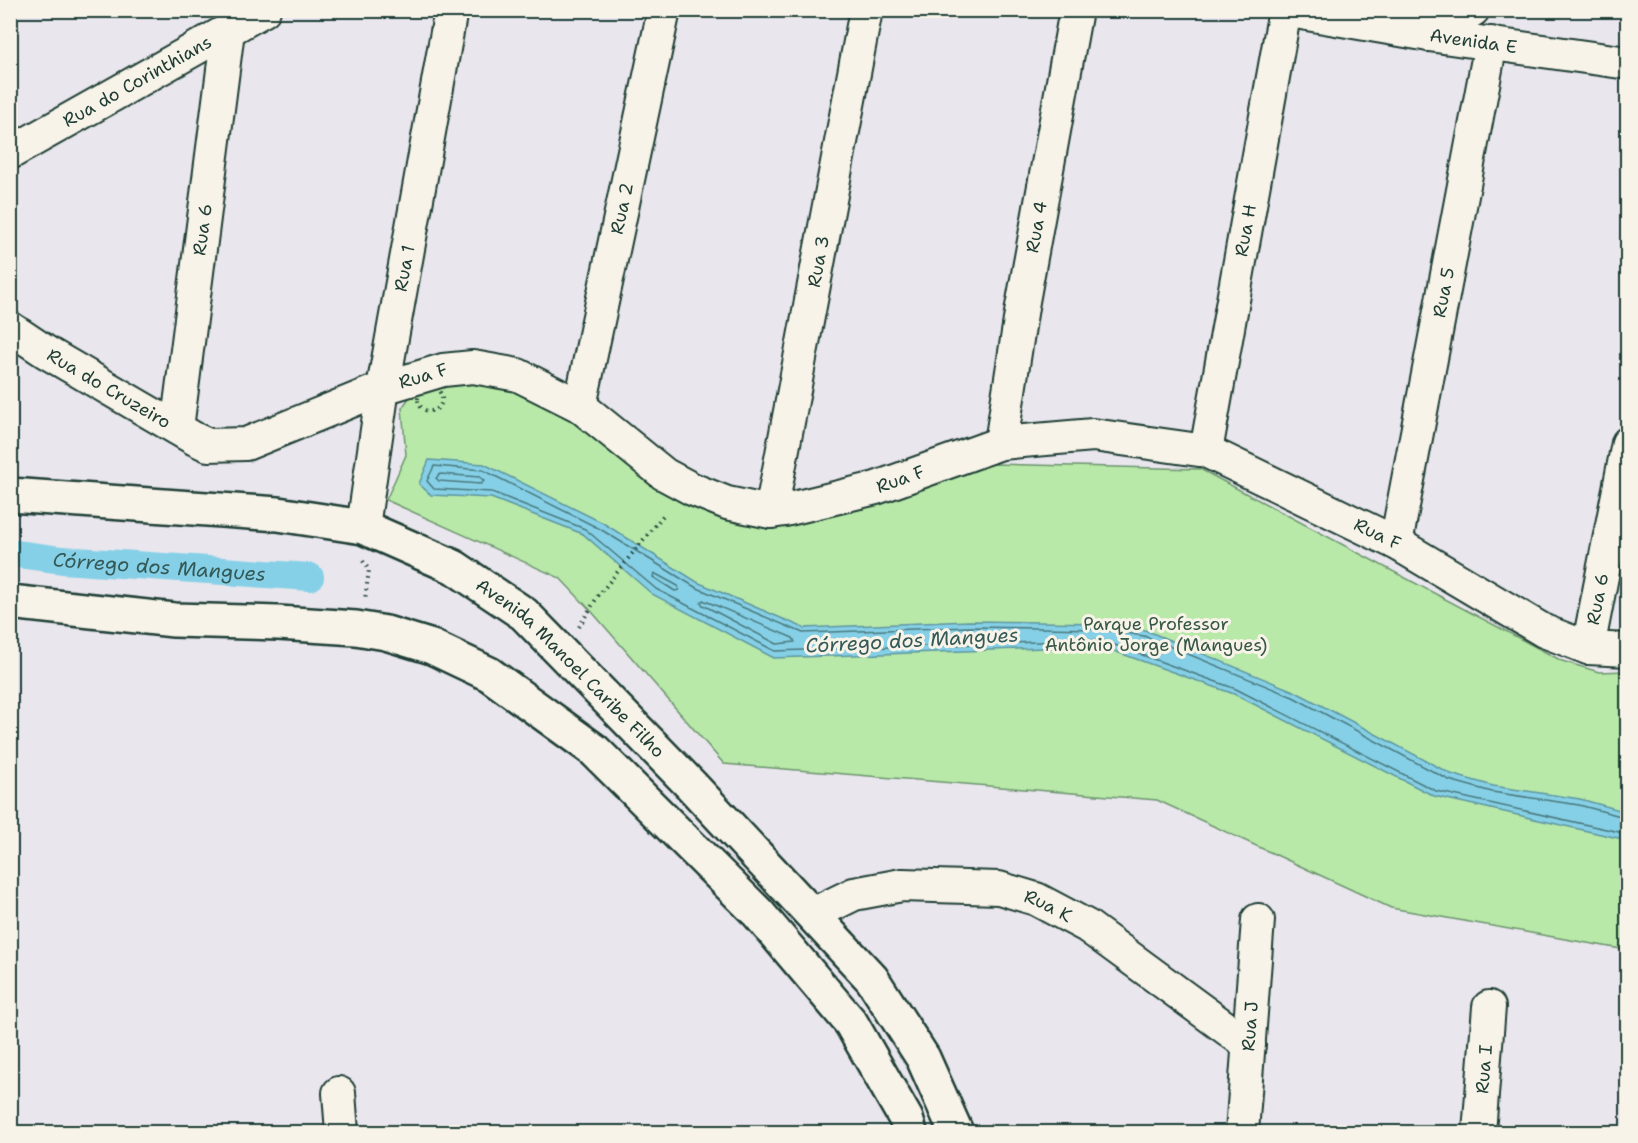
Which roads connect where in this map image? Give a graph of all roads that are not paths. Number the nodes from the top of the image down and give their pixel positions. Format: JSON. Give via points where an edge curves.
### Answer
{"nodes":[{"id":1,"x":264,"y":10,"type":"edge"},
{"id":2,"x":451,"y":10,"type":"edge"},
{"id":3,"x":664,"y":10,"type":"edge"},
{"id":4,"x":866,"y":10,"type":"edge"},
{"id":5,"x":1076,"y":10,"type":"edge"},
{"id":6,"x":1473,"y":10,"type":"edge"},
{"id":7,"x":1285,"y":11,"type":"edge"},
{"id":8,"x":228,"y":31,"type":"junction"},
{"id":9,"x":1429,"y":36,"type":"junction"},
{"id":10,"x":1491,"y":43,"type":"junction"},
{"id":11,"x":1628,"y":63,"type":"edge"},
{"id":12,"x":10,"y":153,"type":"edge"},
{"id":13,"x":10,"y":328,"type":"edge"},
{"id":14,"x":383,"y":388,"type":"junction"},
{"id":15,"x":580,"y":406,"type":"junction"},
{"id":16,"x":177,"y":428,"type":"junction"},
{"id":17,"x":1001,"y":443,"type":"junction"},
{"id":18,"x":1628,"y":443,"type":"edge"},
{"id":19,"x":1206,"y":451,"type":"junction"},
{"id":20,"x":10,"y":495,"type":"edge"},
{"id":21,"x":771,"y":512,"type":"junction"},
{"id":22,"x":363,"y":527,"type":"junction"},
{"id":23,"x":1396,"y":543,"type":"junction"},
{"id":24,"x":10,"y":602,"type":"edge"},
{"id":25,"x":1587,"y":648,"type":"junction"},
{"id":26,"x":1628,"y":650,"type":"edge"},
{"id":27,"x":813,"y":914,"type":"junction"},
{"id":28,"x":1258,"y":920,"type":"dead end"},
{"id":29,"x":1489,"y":1007,"type":"dead end"},
{"id":30,"x":1249,"y":1045,"type":"junction"},
{"id":31,"x":339,"y":1093,"type":"dead end"},
{"id":32,"x":342,"y":1132,"type":"edge"},
{"id":33,"x":910,"y":1132,"type":"edge"},
{"id":34,"x":956,"y":1132,"type":"edge"},
{"id":35,"x":1242,"y":1132,"type":"edge"},
{"id":36,"x":1479,"y":1132,"type":"edge"}],
"edges":[{"from":1,"to":8,"type":"street","name":"Rua do Corinthians"},
{"from":2,"to":14,"type":"street","name":"Rua 1"},
{"from":3,"to":15,"type":"street","name":"Rua 2"},
{"from":4,"to":21,"type":"street","name":"Rua 3"},
{"from":5,"to":17,"type":"street","name":"Rua 4"},
{"from":6,"to":9,"type":"street"},
{"from":7,"to":9,"type":"street","name":"Avenida E"},
{"from":7,"to":19,"type":"street","name":"Rua H"},
{"from":8,"to":12,"type":"street","name":"Rua do Corinthians"},
{"from":8,"to":16,"type":"street","name":"Rua 6"},
{"from":9,"to":10,"type":"street","name":"Avenida E"},
{"from":10,"to":11,"type":"street","name":"Avenida E"},
{"from":10,"to":23,"type":"street","name":"Rua 5"},
{"from":13,"to":16,"type":"street","name":"Rua do Cruzeiro"},
{"from":14,"to":15,"type":"street","name":"Rua F","via":[[443,370],[473,367],[518,375]]},
{"from":14,"to":16,"type":"street","name":"Rua F","via":[[246,444],[208,445]]},
{"from":14,"to":22,"type":"street","name":"Rua 1"},
{"from":15,"to":21,"type":"street","name":"Rua F","via":[[664,474],[727,503]]},
{"from":17,"to":19,"type":"street","name":"Rua F","via":[[1093,435]]},
{"from":17,"to":21,"type":"street","name":"Rua F","via":[[876,488]]},
{"from":18,"to":25,"type":"street","name":"Rua 6"},
{"from":19,"to":23,"type":"street","name":"Rua F"},
{"from":20,"to":22,"type":"main road","name":"Avenida Manoel Caribe Filho","via":[[267,513]]},
{"from":22,"to":27,"type":"main road","name":"Avenida Manoel Caribe Filho","via":[[454,567],[524,614]]},
{"from":23,"to":25,"type":"street","name":"Rua F","via":[[1544,631]]},
{"from":24,"to":33,"type":"main road","via":[[174,620],[356,628],[432,647],[489,674],[594,750],[758,913],[852,1023]]},
{"from":25,"to":26,"type":"street","name":"Rua F"},
{"from":27,"to":30,"type":"street","name":"Rua K","via":[[854,894],[902,885],[999,888],[1036,899],[1087,926]]},
{"from":27,"to":34,"type":"main road","name":"Avenida Manoel Caribe Filho","via":[[872,979],[922,1058]]},
{"from":28,"to":30,"type":"street","name":"Rua J"},
{"from":29,"to":36,"type":"street","name":"Rua I"},
{"from":30,"to":35,"type":"street","name":"Rua J"},
{"from":31,"to":32,"type":"street"}]}
